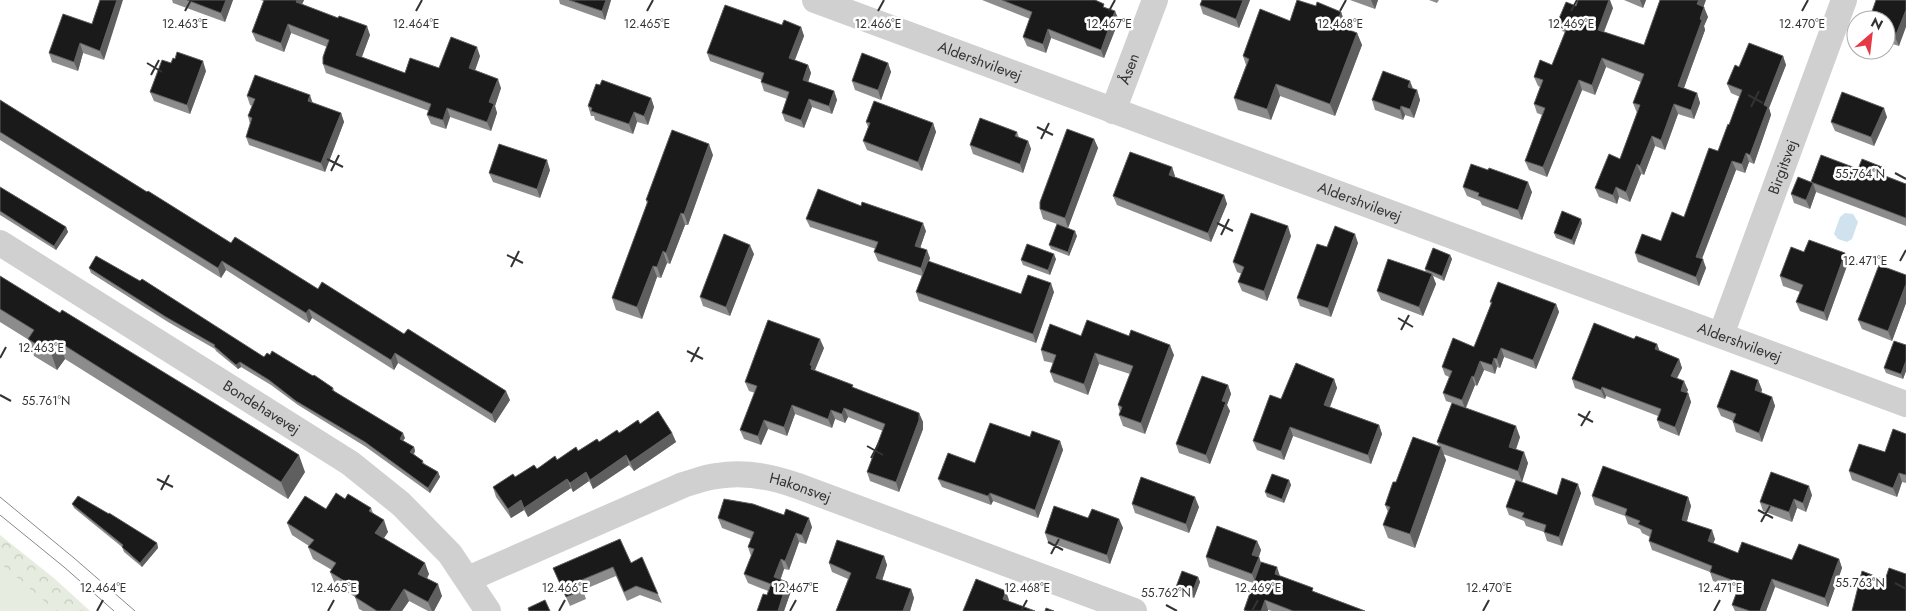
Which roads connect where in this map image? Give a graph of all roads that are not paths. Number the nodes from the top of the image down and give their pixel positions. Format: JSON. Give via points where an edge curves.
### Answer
{"nodes":[{"id":1,"x":1155,"y":0,"type":"edge"},
{"id":2,"x":1844,"y":0,"type":"edge"},
{"id":3,"x":829,"y":2,"type":"edge"},
{"id":4,"x":1113,"y":111,"type":"junction"},
{"id":5,"x":0,"y":243,"type":"edge"},
{"id":6,"x":1721,"y":335,"type":"junction"},
{"id":7,"x":1906,"y":404,"type":"edge"},
{"id":8,"x":468,"y":578,"type":"junction"},
{"id":9,"x":488,"y":611,"type":"edge"},
{"id":10,"x":1134,"y":611,"type":"edge"}],
"edges":[{"from":1,"to":4,"type":"street","name":"Åsen"},
{"from":2,"to":6,"type":"street","name":"Birgitsvej"},
{"from":3,"to":4,"type":"street","name":"Aldershvilevej"},
{"from":4,"to":6,"type":"street","name":"Aldershvilevej"},
{"from":5,"to":8,"type":"street","name":"Bondehavevej","via":[[350,463],[401,504],[450,554]]},
{"from":6,"to":7,"type":"street","name":"Aldershvilevej"},
{"from":8,"to":9,"type":"street","name":"Bondehavevej"},
{"from":8,"to":10,"type":"street","name":"Hakonsvej","via":[[683,485],[717,476],[752,475],[791,484]]}]}
